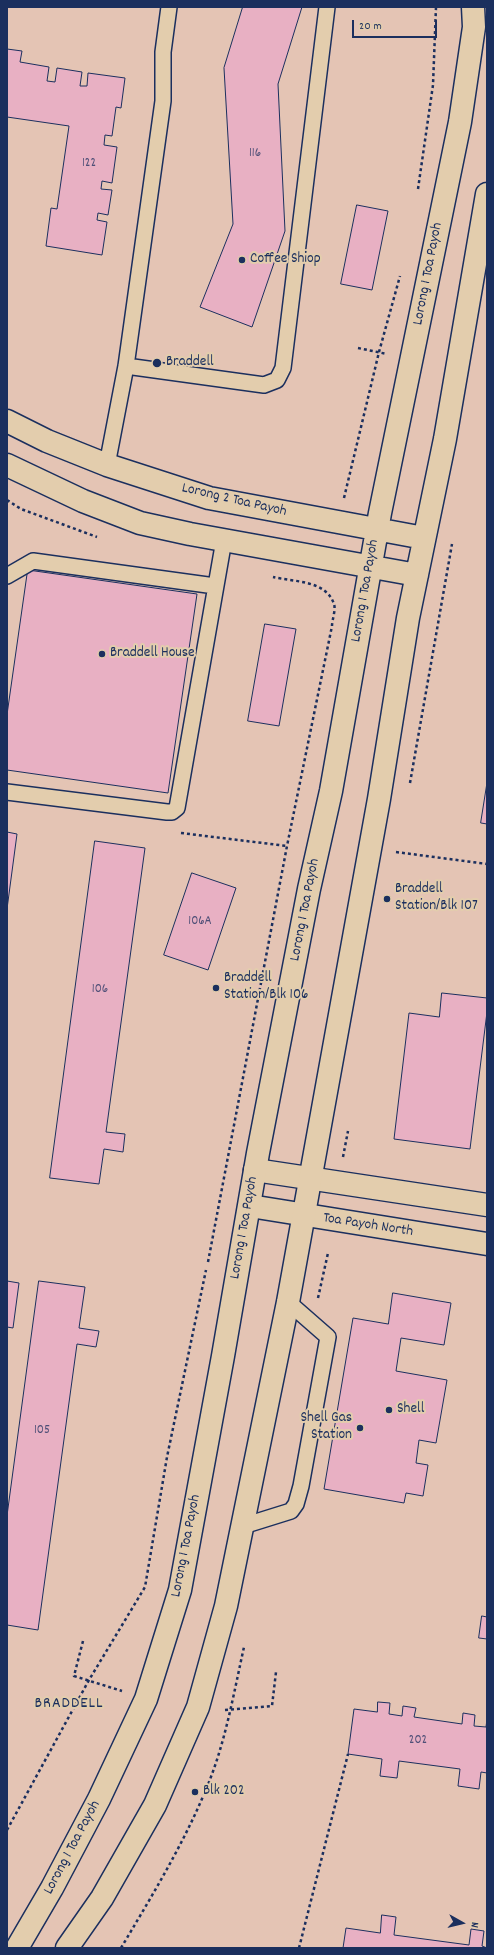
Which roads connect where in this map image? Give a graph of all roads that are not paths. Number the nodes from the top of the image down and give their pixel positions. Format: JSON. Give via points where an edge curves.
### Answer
{"nodes":[{"id":1,"x":169,"y":7,"type":"edge"},
{"id":2,"x":328,"y":7,"type":"edge"},
{"id":3,"x":473,"y":7,"type":"edge"},
{"id":4,"x":487,"y":194,"type":"edge"},
{"id":5,"x":126,"y":366,"type":"junction"},
{"id":6,"x":7,"y":421,"type":"edge"},
{"id":7,"x":7,"y":465,"type":"edge"},
{"id":8,"x":107,"y":465,"type":"junction"},
{"id":9,"x":377,"y":530,"type":"junction"},
{"id":10,"x":424,"y":538,"type":"junction"},
{"id":11,"x":224,"y":540,"type":"junction"},
{"id":12,"x":371,"y":567,"type":"junction"},
{"id":13,"x":417,"y":575,"type":"junction"},
{"id":14,"x":7,"y":576,"type":"edge"},
{"id":15,"x":215,"y":586,"type":"junction"},
{"id":16,"x":7,"y":792,"type":"edge"},
{"id":17,"x":255,"y":1170,"type":"junction"},
{"id":18,"x":309,"y":1178,"type":"junction"},
{"id":19,"x":487,"y":1205,"type":"edge"},
{"id":20,"x":250,"y":1206,"type":"junction"},
{"id":21,"x":303,"y":1215,"type":"junction"},
{"id":22,"x":487,"y":1244,"type":"edge"},
{"id":23,"x":288,"y":1302,"type":"junction"},
{"id":24,"x":243,"y":1526,"type":"junction"},
{"id":25,"x":17,"y":1948,"type":"edge"},
{"id":26,"x":67,"y":1948,"type":"edge"}],
"edges":[{"from":1,"to":5,"type":"lane","via":[[163,52],[163,101]]},
{"from":2,"to":5,"type":"lane","via":[[283,368],[277,380],[264,385]]},
{"from":3,"to":9,"type":"main road","name":"Lorong 1 Toa Payoh","via":[[474,27],[460,122]]},
{"from":4,"to":10,"type":"main road","via":[[445,439]]},
{"from":5,"to":8,"type":"lane"},
{"from":6,"to":8,"type":"main road","name":"Lorong 2 Toa Payoh","via":[[47,441]]},
{"from":7,"to":11,"type":"main road","via":[[83,501],[140,523]]},
{"from":8,"to":9,"type":"main road","name":"Lorong 2 Toa Payoh","via":[[209,498]]},
{"from":9,"to":10,"type":"main road","name":"Lorong 2 Toa Payoh"},
{"from":9,"to":12,"type":"main road","name":"Lorong 1 Toa Payoh"},
{"from":10,"to":13,"type":"main road"},
{"from":11,"to":12,"type":"main road"},
{"from":11,"to":15,"type":"lane"},
{"from":12,"to":13,"type":"main road"},
{"from":12,"to":17,"type":"main road","name":"Lorong 1 Toa Payoh","via":[[331,791]]},
{"from":13,"to":18,"type":"main road"},
{"from":14,"to":15,"type":"lane","via":[[33,561]]},
{"from":15,"to":16,"type":"lane","via":[[177,808],[167,812]]},
{"from":17,"to":18,"type":"main road"},
{"from":17,"to":20,"type":"main road","name":"Lorong 1 Toa Payoh"},
{"from":18,"to":19,"type":"main road"},
{"from":18,"to":21,"type":"main road"},
{"from":20,"to":21,"type":"main road","name":"Toa Payoh North"},
{"from":20,"to":25,"type":"main road","name":"Lorong 1 Toa Payoh","via":[[180,1590],[146,1699],[99,1799]]},
{"from":21,"to":22,"type":"main road","name":"Toa Payoh North"},
{"from":21,"to":23,"type":"main road"},
{"from":23,"to":24,"type":"main road"},
{"from":23,"to":24,"type":"lane","via":[[328,1337],[301,1486],[296,1504],[291,1511]]},
{"from":24,"to":26,"type":"main road","via":[[226,1606],[198,1707],[154,1805],[102,1898]]}]}
